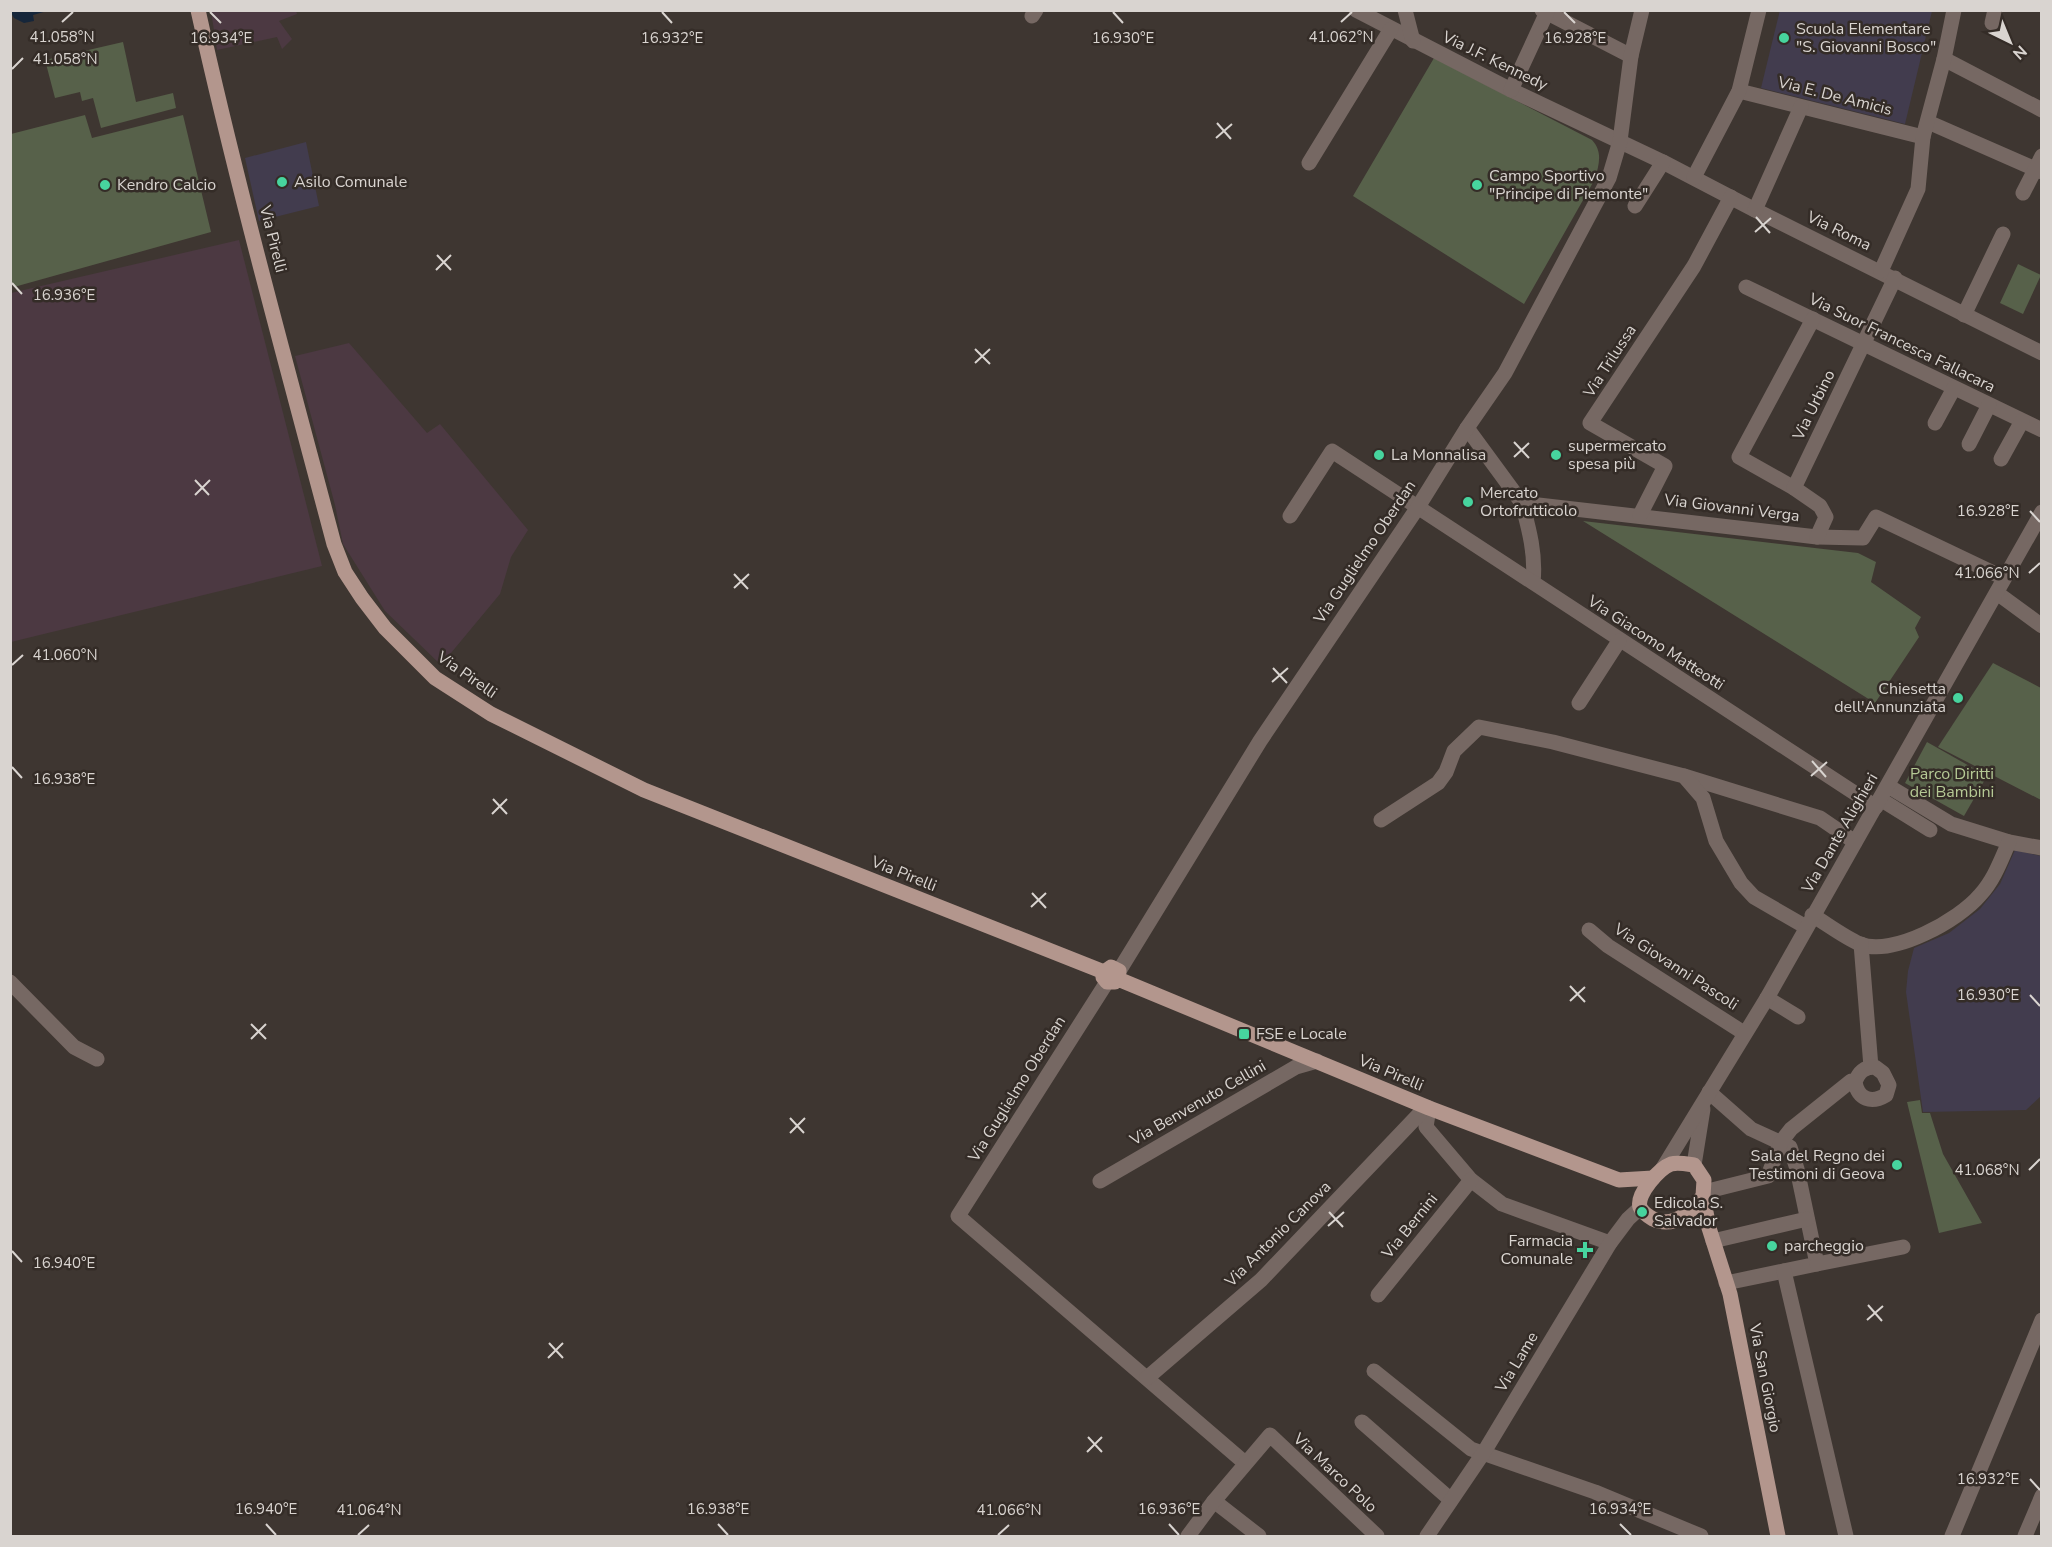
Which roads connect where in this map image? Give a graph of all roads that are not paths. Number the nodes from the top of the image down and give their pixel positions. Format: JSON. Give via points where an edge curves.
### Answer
{"nodes":[{"id":1,"x":198,"y":10,"type":"edge"},
{"id":2,"x":1356,"y":10,"type":"edge"},
{"id":3,"x":1405,"y":10,"type":"edge"},
{"id":4,"x":1759,"y":10,"type":"edge"},
{"id":5,"x":1954,"y":10,"type":"edge"},
{"id":6,"x":1546,"y":11,"type":"edge"},
{"id":7,"x":1638,"y":12,"type":"edge"},
{"id":8,"x":1390,"y":29,"type":"junction"},
{"id":9,"x":1413,"y":40,"type":"junction"},
{"id":10,"x":1631,"y":57,"type":"junction"},
{"id":11,"x":1944,"y":59,"type":"junction"},
{"id":12,"x":1511,"y":90,"type":"junction"},
{"id":13,"x":1739,"y":91,"type":"junction"},
{"id":14,"x":1801,"y":107,"type":"junction"},
{"id":15,"x":2042,"y":110,"type":"edge"},
{"id":16,"x":1928,"y":122,"type":"junction"},
{"id":17,"x":1923,"y":136,"type":"junction"},
{"id":18,"x":1620,"y":141,"type":"junction"},
{"id":19,"x":1663,"y":162,"type":"junction"},
{"id":20,"x":1309,"y":163,"type":"dead end"},
{"id":21,"x":2039,"y":166,"type":"edge"},
{"id":22,"x":1694,"y":177,"type":"junction"},
{"id":23,"x":2023,"y":193,"type":"dead end"},
{"id":24,"x":1731,"y":197,"type":"junction"},
{"id":25,"x":1635,"y":206,"type":"dead end"},
{"id":26,"x":1755,"y":210,"type":"junction"},
{"id":27,"x":2003,"y":234,"type":"dead end"},
{"id":28,"x":1881,"y":271,"type":"junction"},
{"id":29,"x":1895,"y":278,"type":"junction"},
{"id":30,"x":1746,"y":288,"type":"dead end"},
{"id":31,"x":1964,"y":315,"type":"junction"},
{"id":32,"x":1812,"y":320,"type":"junction"},
{"id":33,"x":1863,"y":343,"type":"junction"},
{"id":34,"x":2042,"y":352,"type":"edge"},
{"id":35,"x":1954,"y":388,"type":"junction"},
{"id":36,"x":1989,"y":405,"type":"junction"},
{"id":37,"x":2022,"y":421,"type":"junction"},
{"id":38,"x":1935,"y":423,"type":"dead end"},
{"id":39,"x":1467,"y":428,"type":"junction"},
{"id":40,"x":2042,"y":430,"type":"edge"},
{"id":41,"x":1969,"y":444,"type":"dead end"},
{"id":42,"x":2001,"y":459,"type":"dead end"},
{"id":43,"x":1794,"y":488,"type":"junction"},
{"id":44,"x":1522,"y":502,"type":"junction"},
{"id":45,"x":1418,"y":507,"type":"junction"},
{"id":46,"x":2042,"y":513,"type":"edge"},
{"id":47,"x":1640,"y":515,"type":"junction"},
{"id":48,"x":1290,"y":516,"type":"dead end"},
{"id":49,"x":2038,"y":531,"type":"edge"},
{"id":50,"x":1817,"y":537,"type":"junction"},
{"id":51,"x":2004,"y":578,"type":"junction"},
{"id":52,"x":1533,"y":582,"type":"junction"},
{"id":53,"x":1997,"y":593,"type":"junction"},
{"id":54,"x":2042,"y":626,"type":"edge"},
{"id":55,"x":1618,"y":641,"type":"junction"},
{"id":56,"x":1579,"y":703,"type":"dead end"},
{"id":57,"x":1684,"y":776,"type":"junction"},
{"id":58,"x":1881,"y":798,"type":"junction"},
{"id":59,"x":1381,"y":820,"type":"dead end"},
{"id":60,"x":1930,"y":830,"type":"dead end"},
{"id":61,"x":1855,"y":842,"type":"junction"},
{"id":62,"x":2009,"y":842,"type":"junction"},
{"id":63,"x":2042,"y":848,"type":"edge"},
{"id":64,"x":1809,"y":921,"type":"junction"},
{"id":65,"x":1589,"y":930,"type":"dead end"},
{"id":66,"x":1861,"y":944,"type":"junction"},
{"id":67,"x":1112,"y":976,"type":"junction"},
{"id":68,"x":10,"y":982,"type":"edge"},
{"id":69,"x":1767,"y":998,"type":"junction"},
{"id":70,"x":1798,"y":1017,"type":"dead end"},
{"id":71,"x":1744,"y":1033,"type":"junction"},
{"id":72,"x":97,"y":1059,"type":"dead end"},
{"id":73,"x":1317,"y":1061,"type":"junction"},
{"id":74,"x":1871,"y":1067,"type":"junction"},
{"id":75,"x":1855,"y":1082,"type":"junction"},
{"id":76,"x":1706,"y":1096,"type":"junction"},
{"id":77,"x":1428,"y":1108,"type":"junction"},
{"id":78,"x":1780,"y":1142,"type":"junction"},
{"id":79,"x":1694,"y":1165,"type":"junction"},
{"id":80,"x":1797,"y":1169,"type":"junction"},
{"id":81,"x":1658,"y":1173,"type":"junction"},
{"id":82,"x":1768,"y":1176,"type":"junction"},
{"id":83,"x":1100,"y":1180,"type":"dead end"},
{"id":84,"x":1470,"y":1180,"type":"junction"},
{"id":85,"x":1619,"y":1180,"type":"junction"},
{"id":86,"x":1703,"y":1196,"type":"junction"},
{"id":87,"x":1639,"y":1204,"type":"junction"},
{"id":88,"x":1680,"y":1218,"type":"junction"},
{"id":89,"x":1807,"y":1219,"type":"junction"},
{"id":90,"x":1712,"y":1235,"type":"junction"},
{"id":91,"x":1610,"y":1243,"type":"junction"},
{"id":92,"x":1903,"y":1247,"type":"dead end"},
{"id":93,"x":1817,"y":1264,"type":"junction"},
{"id":94,"x":1784,"y":1271,"type":"junction"},
{"id":95,"x":1726,"y":1283,"type":"junction"},
{"id":96,"x":1378,"y":1295,"type":"dead end"},
{"id":97,"x":2042,"y":1320,"type":"edge"},
{"id":98,"x":1374,"y":1371,"type":"dead end"},
{"id":99,"x":1147,"y":1378,"type":"junction"},
{"id":100,"x":1362,"y":1422,"type":"dead end"},
{"id":101,"x":1484,"y":1452,"type":"junction"},
{"id":102,"x":1245,"y":1463,"type":"junction"},
{"id":103,"x":2042,"y":1496,"type":"edge"},
{"id":104,"x":1451,"y":1500,"type":"junction"},
{"id":105,"x":1214,"y":1501,"type":"junction"},
{"id":106,"x":2026,"y":1535,"type":"edge"},
{"id":107,"x":1188,"y":1536,"type":"edge"},
{"id":108,"x":1259,"y":1536,"type":"edge"},
{"id":109,"x":1377,"y":1536,"type":"edge"},
{"id":110,"x":1427,"y":1536,"type":"edge"},
{"id":111,"x":1701,"y":1536,"type":"edge"},
{"id":112,"x":1778,"y":1536,"type":"edge"},
{"id":113,"x":1846,"y":1536,"type":"edge"},
{"id":114,"x":1952,"y":1536,"type":"edge"}],
"edges":[{"from":1,"to":67,"type":"main road","name":"Via Pirelli","via":[[334,544],[345,572],[385,628],[435,678],[491,714],[644,790]]},
{"from":2,"to":8,"type":"street","name":"Via J.F. Kennedy"},
{"from":3,"to":9,"type":"street"},
{"from":4,"to":13,"type":"street"},
{"from":5,"to":11,"type":"street"},
{"from":6,"to":10,"type":"street"},
{"from":6,"to":12,"type":"street"},
{"from":7,"to":10,"type":"street","name":"Via Guglielmo Oberdan"},
{"from":8,"to":9,"type":"street","name":"Via J.F. Kennedy"},
{"from":8,"to":20,"type":"street"},
{"from":9,"to":12,"type":"street","name":"Via J.F. Kennedy"},
{"from":10,"to":18,"type":"street","name":"Via Guglielmo Oberdan"},
{"from":11,"to":15,"type":"street"},
{"from":11,"to":16,"type":"street"},
{"from":12,"to":18,"type":"street","name":"Via J.F. Kennedy"},
{"from":13,"to":14,"type":"street","name":"Via E. De Amicis"},
{"from":13,"to":22,"type":"street"},
{"from":14,"to":17,"type":"street","name":"Via E. De Amicis"},
{"from":14,"to":26,"type":"street"},
{"from":16,"to":17,"type":"street"},
{"from":16,"to":21,"type":"street"},
{"from":17,"to":28,"type":"street","via":[[1918,189]]},
{"from":18,"to":19,"type":"street","name":"Via Roma"},
{"from":18,"to":39,"type":"street","name":"Via Guglielmo Oberdan","via":[[1609,178],[1505,373]]},
{"from":19,"to":22,"type":"street","name":"Via Roma"},
{"from":19,"to":25,"type":"street"},
{"from":21,"to":23,"type":"street"},
{"from":22,"to":24,"type":"street","name":"Via Roma"},
{"from":24,"to":26,"type":"street","name":"Via Roma"},
{"from":24,"to":47,"type":"street","name":"Via Trilussa","via":[[1694,266],[1590,423],[1665,466]]},
{"from":26,"to":28,"type":"street","name":"Via Roma"},
{"from":27,"to":31,"type":"street"},
{"from":28,"to":29,"type":"street","name":"Via Roma"},
{"from":29,"to":31,"type":"street","name":"Via Roma"},
{"from":29,"to":33,"type":"street","name":"Via Urbino"},
{"from":30,"to":32,"type":"street","name":"Via Suor Francesca Fallacara"},
{"from":31,"to":34,"type":"street","name":"Via Roma"},
{"from":32,"to":33,"type":"street","name":"Via Suor Francesca Fallacara"},
{"from":32,"to":43,"type":"street","via":[[1739,457]]},
{"from":33,"to":35,"type":"street","name":"Via Suor Francesca Fallacara"},
{"from":33,"to":43,"type":"street","name":"Via Urbino"},
{"from":35,"to":36,"type":"street","name":"Via Suor Francesca Fallacara"},
{"from":35,"to":38,"type":"street"},
{"from":36,"to":37,"type":"street","name":"Via Suor Francesca Fallacara"},
{"from":36,"to":41,"type":"street"},
{"from":37,"to":40,"type":"street","name":"Via Suor Francesca Fallacara"},
{"from":37,"to":42,"type":"street"},
{"from":39,"to":44,"type":"street"},
{"from":39,"to":45,"type":"street","name":"Via Guglielmo Oberdan"},
{"from":43,"to":50,"type":"street","via":[[1820,506],[1826,517]]},
{"from":44,"to":47,"type":"street","name":"Via Giovanni Verga"},
{"from":44,"to":52,"type":"street","via":[[1533,545]]},
{"from":45,"to":48,"type":"street","name":"Via Giacomo Matteotti","via":[[1332,452]]},
{"from":45,"to":52,"type":"street","name":"Via Giacomo Matteotti"},
{"from":45,"to":67,"type":"street","name":"Via Guglielmo Oberdan","via":[[1260,741]]},
{"from":46,"to":49,"type":"street","name":"Via Dante Alighieri"},
{"from":47,"to":50,"type":"street","name":"Via Giovanni Verga"},
{"from":49,"to":51,"type":"street","name":"Via Dante Alighieri"},
{"from":50,"to":51,"type":"street","name":"Via Giovanni Verga","via":[[1863,538],[1876,516]]},
{"from":51,"to":53,"type":"street","name":"Via Dante Alighieri"},
{"from":52,"to":55,"type":"street","name":"Via Giacomo Matteotti"},
{"from":53,"to":54,"type":"street"},
{"from":53,"to":58,"type":"street","name":"Via Dante Alighieri"},
{"from":55,"to":56,"type":"street"},
{"from":55,"to":58,"type":"street","name":"Via Giacomo Matteotti"},
{"from":57,"to":59,"type":"street","via":[[1479,727],[1454,751],[1438,783]]},
{"from":57,"to":61,"type":"street","via":[[1820,818]]},
{"from":57,"to":64,"type":"street","via":[[1703,798],[1716,841],[1741,883],[1754,897]]},
{"from":58,"to":60,"type":"street"},
{"from":58,"to":61,"type":"street","name":"Via Dante Alighieri"},
{"from":58,"to":62,"type":"street"},
{"from":61,"to":64,"type":"street","name":"Via Dante Alighieri"},
{"from":62,"to":63,"type":"street"},
{"from":62,"to":66,"type":"street","via":[[1981,895],[1960,914],[1911,939],[1883,946]]},
{"from":64,"to":66,"type":"street"},
{"from":64,"to":69,"type":"street","name":"Via Dante Alighieri"},
{"from":65,"to":71,"type":"street","name":"Via Giovanni Pascoli"},
{"from":66,"to":74,"type":"street"},
{"from":67,"to":73,"type":"main road","name":"Via Pirelli"},
{"from":67,"to":99,"type":"street","name":"Via Guglielmo Oberdan","via":[[958,1216]]},
{"from":68,"to":72,"type":"street","via":[[74,1047]]},
{"from":69,"to":70,"type":"street"},
{"from":69,"to":71,"type":"street","name":"Via Dante Alighieri"},
{"from":71,"to":76,"type":"street","name":"Via Dante Alighieri"},
{"from":73,"to":77,"type":"main road","name":"Via Pirelli"},
{"from":73,"to":83,"type":"street","name":"Via Benvenuto Cellini","via":[[1296,1067]]},
{"from":74,"to":75,"type":"street","via":[[1859,1073]]},
{"from":74,"to":75,"type":"street","via":[[1880,1069],[1888,1081],[1886,1095],[1867,1099],[1857,1092]]},
{"from":75,"to":78,"type":"street","via":[[1840,1088]]},
{"from":76,"to":78,"type":"street","via":[[1751,1129]]},
{"from":76,"to":79,"type":"street"},
{"from":76,"to":81,"type":"street","name":"Via Dante Alighieri"},
{"from":77,"to":84,"type":"street","via":[[1426,1127]]},
{"from":77,"to":85,"type":"main road","name":"Via Pirelli"},
{"from":77,"to":99,"type":"street","name":"Via Antonio Canova","via":[[1261,1280]]},
{"from":78,"to":80,"type":"street","via":[[1790,1147]]},
{"from":78,"to":82,"type":"street"},
{"from":79,"to":81,"type":"main road","via":[[1674,1163]]},
{"from":79,"to":86,"type":"main road","via":[[1704,1180]]},
{"from":80,"to":82,"type":"street"},
{"from":80,"to":89,"type":"street"},
{"from":81,"to":85,"type":"main road","name":"Via Pirelli"},
{"from":81,"to":87,"type":"main road"},
{"from":82,"to":86,"type":"street","via":[[1712,1190]]},
{"from":84,"to":91,"type":"street","via":[[1502,1204]]},
{"from":84,"to":96,"type":"street","name":"Via Bernini"},
{"from":85,"to":87,"type":"main road","name":"Via Pirelli"},
{"from":86,"to":88,"type":"main road"},
{"from":86,"to":90,"type":"main road","name":"Via San Giorgio"},
{"from":87,"to":88,"type":"main road","via":[[1647,1216],[1659,1221]]},
{"from":87,"to":91,"type":"street","name":"Via Lame"},
{"from":88,"to":90,"type":"main road"},
{"from":89,"to":90,"type":"street"},
{"from":89,"to":93,"type":"street"},
{"from":90,"to":95,"type":"main road","name":"Via San Giorgio"},
{"from":91,"to":101,"type":"street","name":"Via Lame"},
{"from":92,"to":93,"type":"street"},
{"from":93,"to":94,"type":"street"},
{"from":94,"to":95,"type":"street"},
{"from":94,"to":113,"type":"street"},
{"from":95,"to":112,"type":"main road","name":"Via San Giorgio"},
{"from":97,"to":114,"type":"street"},
{"from":98,"to":101,"type":"street","via":[[1471,1449]]},
{"from":99,"to":102,"type":"street"},
{"from":100,"to":104,"type":"street"},
{"from":101,"to":104,"type":"street","name":"Via Lame"},
{"from":101,"to":111,"type":"street"},
{"from":102,"to":105,"type":"street","name":"Via Marco Polo"},
{"from":102,"to":109,"type":"street","name":"Via Marco Polo","via":[[1270,1435]]},
{"from":103,"to":106,"type":"street"},
{"from":104,"to":110,"type":"street","name":"Via Lame"},
{"from":105,"to":107,"type":"street","name":"Via Marco Polo"},
{"from":105,"to":108,"type":"street"}]}
